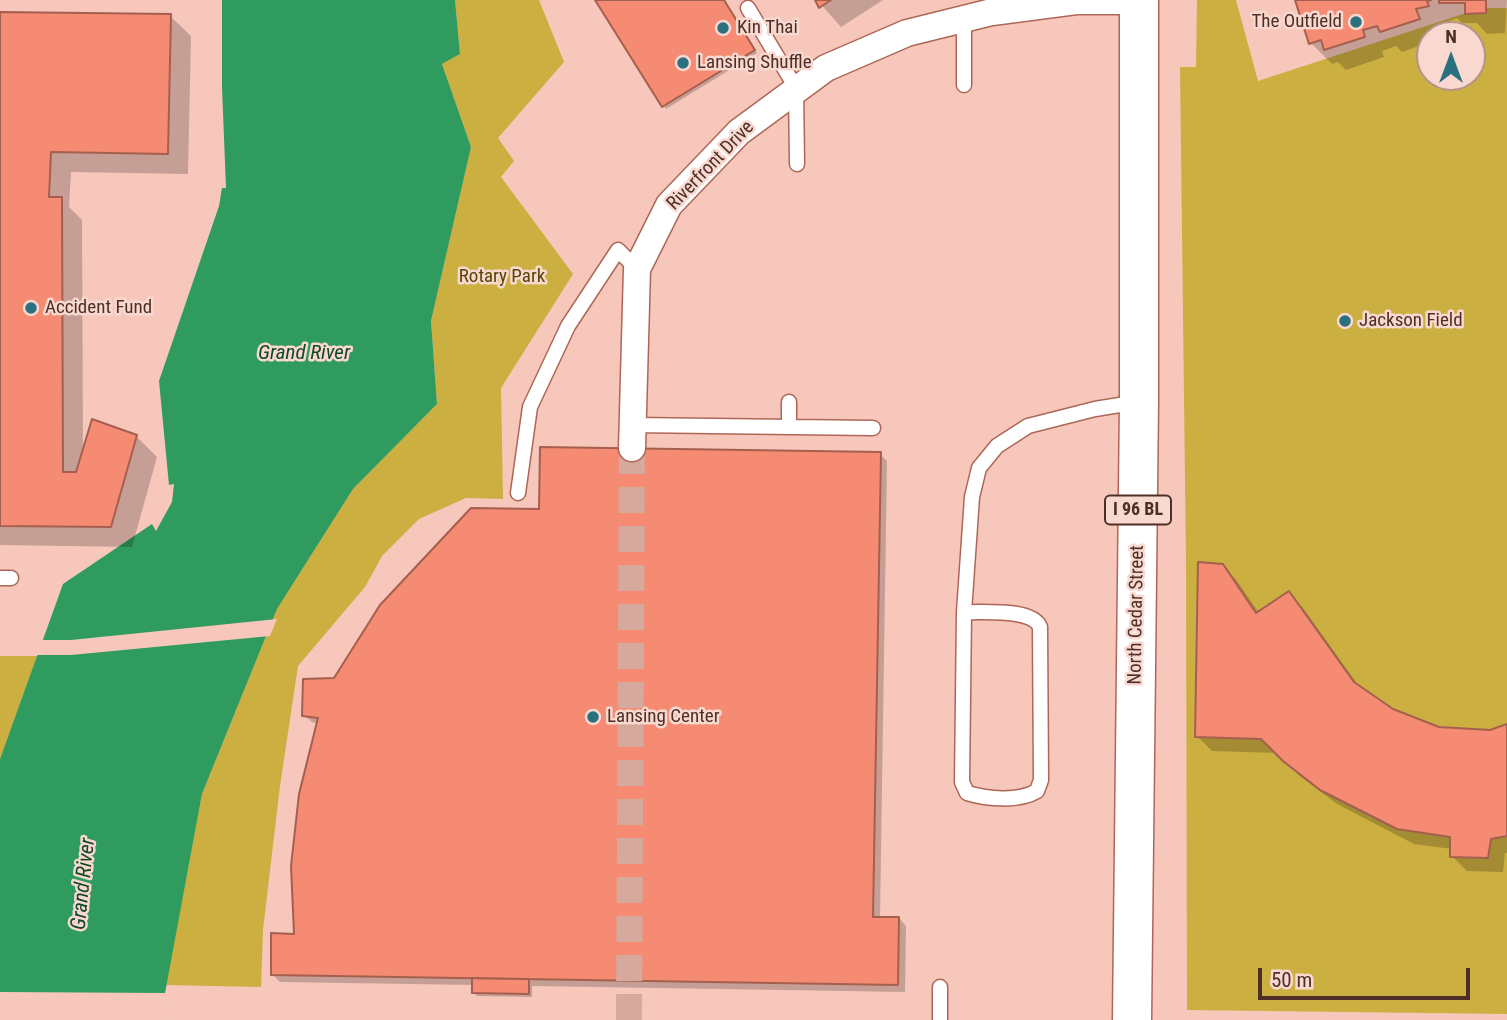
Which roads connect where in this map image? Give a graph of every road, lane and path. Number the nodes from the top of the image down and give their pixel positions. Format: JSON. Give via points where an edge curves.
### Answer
{"nodes":[{"id":1,"x":1139,"y":1,"type":"edge"},
{"id":2,"x":748,"y":8,"type":"dead end"},
{"id":3,"x":964,"y":19,"type":"junction"},
{"id":4,"x":964,"y":85,"type":"dead end"},
{"id":5,"x":796,"y":88,"type":"junction"},
{"id":6,"x":797,"y":164,"type":"dead end"},
{"id":7,"x":637,"y":270,"type":"junction"},
{"id":8,"x":789,"y":402,"type":"dead end"},
{"id":9,"x":1139,"y":402,"type":"junction"},
{"id":10,"x":789,"y":427,"type":"junction"},
{"id":11,"x":873,"y":428,"type":"dead end"},
{"id":12,"x":632,"y":436,"type":"joint"},
{"id":13,"x":518,"y":494,"type":"dead end"},
{"id":14,"x":964,"y":611,"type":"junction"},
{"id":15,"x":940,"y":987,"type":"dead end"},
{"id":16,"x":940,"y":1020,"type":"edge"},
{"id":17,"x":1132,"y":1020,"type":"edge"}],
"edges":[{"from":1,"to":3,"type":"street","name":"Riverfront Drive","via":[[1076,1]]},
{"from":1,"to":9,"type":"main road","name":"North Cedar Street","number":"I 96 BL"},
{"from":2,"to":5,"type":"lane"},
{"from":3,"to":4,"type":"lane"},
{"from":3,"to":5,"type":"street","name":"Riverfront Drive","via":[[907,33],[826,68]]},
{"from":5,"to":6,"type":"lane"},
{"from":5,"to":7,"type":"street","name":"Riverfront Drive","via":[[739,132],[669,205]]},
{"from":7,"to":12,"type":"street","name":"Riverfront Drive"},
{"from":7,"to":13,"type":"lane","via":[[618,250],[568,326],[530,407]]},
{"from":8,"to":10,"type":"lane"},
{"from":9,"to":14,"type":"lane","via":[[1028,426],[997,446],[979,468],[972,497]]},
{"from":9,"to":17,"type":"main road","name":"North Cedar Street","number":"I 96 BL"},
{"from":10,"to":11,"type":"lane"},
{"from":10,"to":12,"type":"lane"},
{"from":14,"to":14,"type":"lane","via":[[962,782],[967,793],[978,796],[1027,797],[1037,792],[1041,780],[1040,627],[1027,615]]},
{"from":15,"to":16,"type":"lane"}]}
